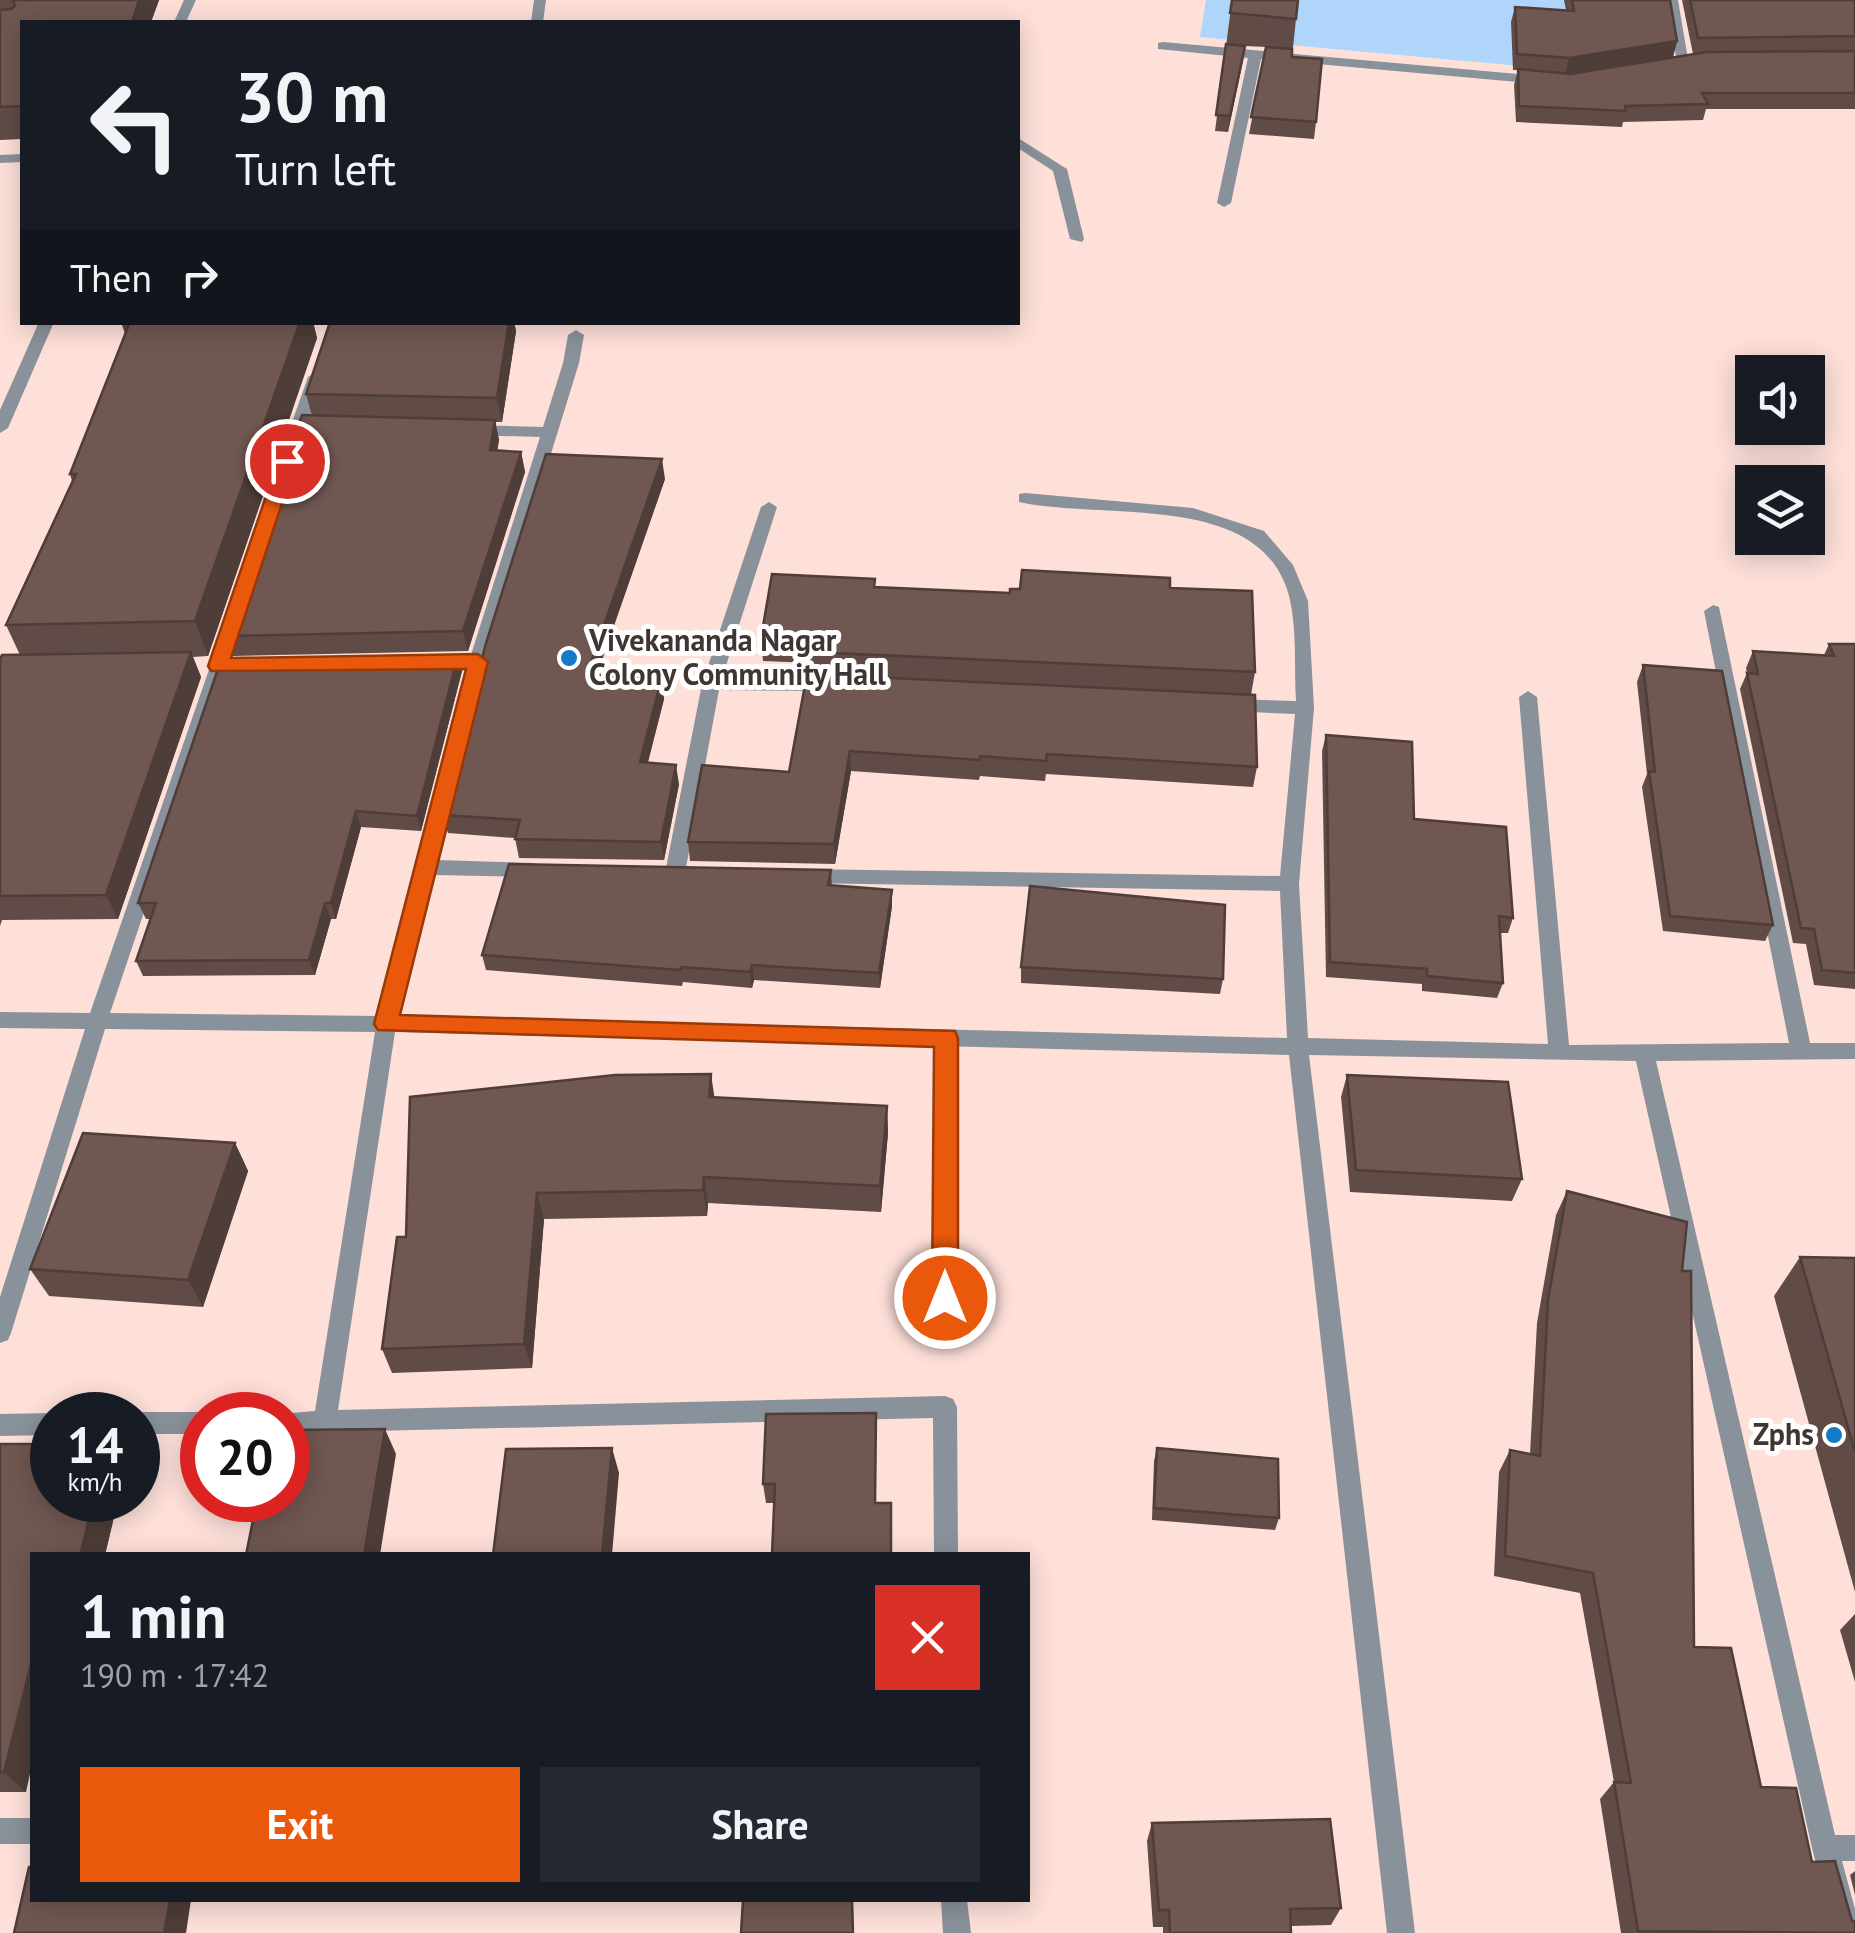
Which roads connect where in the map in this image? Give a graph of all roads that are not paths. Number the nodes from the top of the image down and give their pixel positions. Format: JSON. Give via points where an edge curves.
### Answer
{"nodes":[{"id":1,"x":1672,"y":0,"type":"edge"},
{"id":2,"x":1162,"y":46,"type":"dead end"},
{"id":3,"x":1255,"y":54,"type":"junction"},
{"id":4,"x":1702,"y":60,"type":"edge"},
{"id":5,"x":1684,"y":62,"type":"junction"},
{"id":6,"x":1668,"y":64,"type":"edge"},
{"id":7,"x":1548,"y":80,"type":"edge"},
{"id":8,"x":1020,"y":143,"type":"edge"},
{"id":9,"x":1224,"y":203,"type":"dead end"},
{"id":10,"x":1078,"y":240,"type":"dead end"},
{"id":11,"x":45,"y":325,"type":"edge"},
{"id":12,"x":576,"y":334,"type":"dead end"},
{"id":13,"x":322,"y":357,"type":"edge"},
{"id":14,"x":8,"y":394,"type":"edge"},
{"id":15,"x":0,"y":428,"type":"edge"},
{"id":16,"x":453,"y":430,"type":"edge"},
{"id":17,"x":550,"y":432,"type":"junction"},
{"id":18,"x":286,"y":464,"type":"edge"},
{"id":19,"x":1024,"y":498,"type":"dead end"},
{"id":20,"x":769,"y":507,"type":"dead end"},
{"id":21,"x":243,"y":592,"type":"edge"},
{"id":22,"x":1713,"y":612,"type":"dead end"},
{"id":23,"x":458,"y":662,"type":"edge"},
{"id":24,"x":478,"y":662,"type":"junction"},
{"id":25,"x":198,"y":666,"type":"dead end"},
{"id":26,"x":228,"y":666,"type":"junction"},
{"id":27,"x":711,"y":684,"type":"junction"},
{"id":28,"x":839,"y":686,"type":"edge"},
{"id":29,"x":1528,"y":697,"type":"dead end"},
{"id":30,"x":1208,"y":704,"type":"edge"},
{"id":31,"x":1306,"y":708,"type":"junction"},
{"id":32,"x":426,"y":867,"type":"junction"},
{"id":33,"x":560,"y":870,"type":"edge"},
{"id":34,"x":675,"y":873,"type":"edge"},
{"id":35,"x":774,"y":875,"type":"edge"},
{"id":36,"x":1289,"y":884,"type":"junction"},
{"id":37,"x":0,"y":1020,"type":"edge"},
{"id":38,"x":97,"y":1022,"type":"junction"},
{"id":39,"x":386,"y":1024,"type":"junction"},
{"id":40,"x":946,"y":1038,"type":"junction"},
{"id":41,"x":1298,"y":1046,"type":"junction"},
{"id":42,"x":1801,"y":1051,"type":"junction"},
{"id":43,"x":1855,"y":1051,"type":"edge"},
{"id":44,"x":1644,"y":1052,"type":"junction"},
{"id":45,"x":1558,"y":1053,"type":"junction"},
{"id":46,"x":0,"y":1332,"type":"edge"},
{"id":47,"x":945,"y":1334,"type":"dead end"},
{"id":48,"x":310,"y":1422,"type":"edge"},
{"id":49,"x":325,"y":1422,"type":"junction"},
{"id":50,"x":30,"y":1424,"type":"edge"},
{"id":51,"x":0,"y":1425,"type":"edge"},
{"id":52,"x":946,"y":1552,"type":"edge"},
{"id":53,"x":30,"y":1831,"type":"edge"},
{"id":54,"x":0,"y":1832,"type":"edge"},
{"id":55,"x":1825,"y":1848,"type":"junction"},
{"id":56,"x":1855,"y":1848,"type":"edge"},
{"id":57,"x":954,"y":1902,"type":"edge"},
{"id":58,"x":957,"y":1933,"type":"edge"},
{"id":59,"x":1401,"y":1933,"type":"edge"},
{"id":60,"x":1848,"y":1933,"type":"edge"}],
"edges":[{"from":1,"to":5,"type":"street"},
{"from":2,"to":3,"type":"street"},
{"from":3,"to":7,"type":"street"},
{"from":3,"to":9,"type":"street"},
{"from":4,"to":5,"type":"street"},
{"from":5,"to":6,"type":"street"},
{"from":8,"to":10,"type":"street","via":[[1060,169]]},
{"from":11,"to":14,"type":"street"},
{"from":12,"to":17,"type":"street"},
{"from":13,"to":18,"type":"street","via":[[308,427]]},
{"from":14,"to":15,"type":"street"},
{"from":16,"to":17,"type":"street"},
{"from":17,"to":24,"type":"street"},
{"from":19,"to":31,"type":"street","via":[[1193,513],[1258,535],[1285,565],[1299,601]]},
{"from":20,"to":27,"type":"street"},
{"from":21,"to":26,"type":"street"},
{"from":22,"to":42,"type":"street"},
{"from":23,"to":24,"type":"street"},
{"from":24,"to":32,"type":"street"},
{"from":25,"to":26,"type":"street"},
{"from":26,"to":38,"type":"street"},
{"from":27,"to":28,"type":"street"},
{"from":27,"to":34,"type":"street"},
{"from":29,"to":45,"type":"street"},
{"from":30,"to":31,"type":"street"},
{"from":31,"to":36,"type":"street"},
{"from":32,"to":33,"type":"street"},
{"from":32,"to":39,"type":"street"},
{"from":35,"to":36,"type":"street"},
{"from":36,"to":41,"type":"street"},
{"from":37,"to":38,"type":"street"},
{"from":38,"to":39,"type":"street"},
{"from":38,"to":46,"type":"street"},
{"from":39,"to":40,"type":"street"},
{"from":39,"to":49,"type":"street"},
{"from":40,"to":41,"type":"street"},
{"from":40,"to":47,"type":"street"},
{"from":41,"to":45,"type":"street"},
{"from":41,"to":59,"type":"street"},
{"from":42,"to":43,"type":"street"},
{"from":42,"to":44,"type":"street"},
{"from":44,"to":45,"type":"street"},
{"from":44,"to":55,"type":"street"},
{"from":48,"to":49,"type":"street"},
{"from":49,"to":52,"type":"street","via":[[945,1407]]},
{"from":50,"to":51,"type":"street"},
{"from":53,"to":54,"type":"street"},
{"from":55,"to":56,"type":"street"},
{"from":55,"to":60,"type":"street"},
{"from":57,"to":58,"type":"street"}]}
